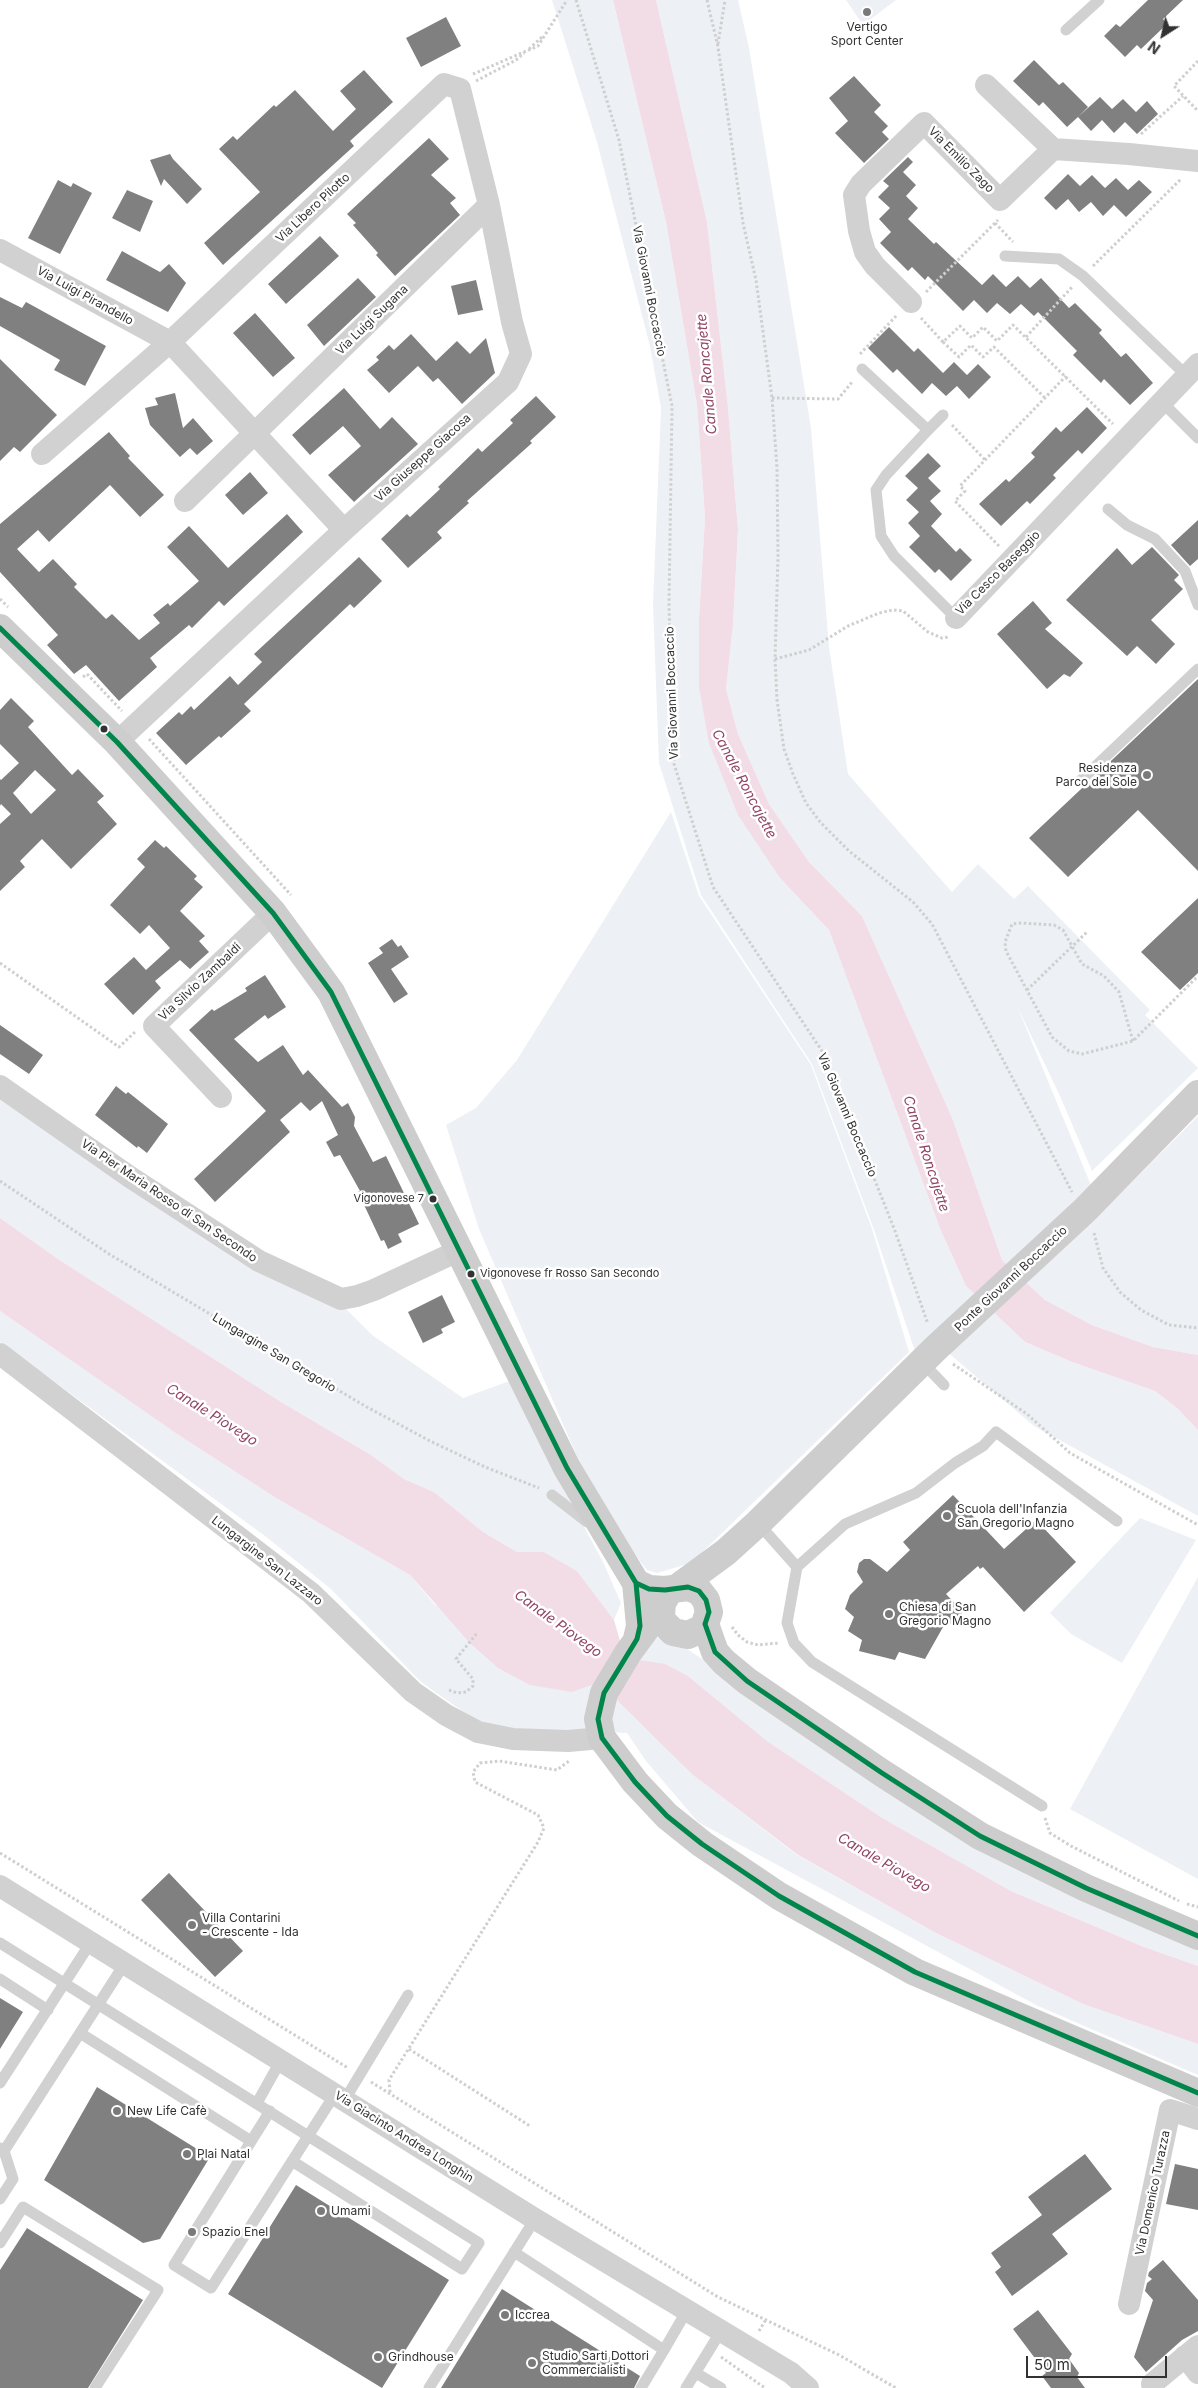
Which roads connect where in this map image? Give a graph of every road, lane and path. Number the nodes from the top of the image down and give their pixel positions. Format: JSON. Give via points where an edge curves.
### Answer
{"nodes":[{"id":1,"x":567,"y":0,"type":"edge"},
{"id":2,"x":576,"y":0,"type":"edge"},
{"id":3,"x":706,"y":0,"type":"edge"},
{"id":4,"x":725,"y":0,"type":"edge"},
{"id":5,"x":1099,"y":0,"type":"edge"},
{"id":6,"x":1066,"y":30,"type":"dead end"},
{"id":7,"x":718,"y":48,"type":"junction"},
{"id":8,"x":1198,"y":61,"type":"edge"},
{"id":9,"x":986,"y":85,"type":"dead end"},
{"id":10,"x":460,"y":89,"type":"junction"},
{"id":11,"x":1183,"y":96,"type":"junction"},
{"id":12,"x":1198,"y":111,"type":"edge"},
{"id":13,"x":1137,"y":138,"type":"dead end"},
{"id":14,"x":1053,"y":149,"type":"junction"},
{"id":15,"x":1198,"y":162,"type":"edge"},
{"id":16,"x":1182,"y":179,"type":"dead end"},
{"id":17,"x":489,"y":205,"type":"junction"},
{"id":18,"x":1003,"y":215,"type":"dead end"},
{"id":19,"x":995,"y":223,"type":"junction"},
{"id":20,"x":1013,"y":242,"type":"dead end"},
{"id":21,"x":0,"y":250,"type":"edge"},
{"id":22,"x":1005,"y":256,"type":"dead end"},
{"id":23,"x":1083,"y":276,"type":"junction"},
{"id":24,"x":910,"y":305,"type":"junction"},
{"id":25,"x":1026,"y":337,"type":"junction"},
{"id":26,"x":972,"y":338,"type":"junction"},
{"id":27,"x":997,"y":341,"type":"junction"},
{"id":28,"x":170,"y":342,"type":"junction"},
{"id":29,"x":943,"y":342,"type":"junction"},
{"id":30,"x":971,"y":345,"type":"junction"},
{"id":31,"x":994,"y":347,"type":"junction"},
{"id":32,"x":862,"y":370,"type":"junction"},
{"id":33,"x":1193,"y":370,"type":"edge"},
{"id":34,"x":1066,"y":376,"type":"junction"},
{"id":35,"x":772,"y":398,"type":"junction"},
{"id":36,"x":1045,"y":398,"type":"junction"},
{"id":37,"x":1162,"y":402,"type":"junction"},
{"id":38,"x":942,"y":416,"type":"joint"},
{"id":39,"x":928,"y":430,"type":"junction"},
{"id":40,"x":254,"y":434,"type":"junction"},
{"id":41,"x":1198,"y":438,"type":"edge"},
{"id":42,"x":1127,"y":439,"type":"junction"},
{"id":43,"x":42,"y":454,"type":"dead end"},
{"id":44,"x":986,"y":461,"type":"junction"},
{"id":45,"x":186,"y":500,"type":"dead end"},
{"id":46,"x":1108,"y":509,"type":"dead end"},
{"id":47,"x":344,"y":530,"type":"junction"},
{"id":48,"x":1013,"y":559,"type":"junction"},
{"id":49,"x":1198,"y":605,"type":"edge"},
{"id":50,"x":954,"y":627,"type":"junction"},
{"id":51,"x":0,"y":628,"type":"edge"},
{"id":52,"x":775,"y":660,"type":"junction"},
{"id":53,"x":1198,"y":669,"type":"edge"},
{"id":54,"x":117,"y":742,"type":"junction"},
{"id":55,"x":1078,"y":782,"type":"dead end"},
{"id":56,"x":273,"y":913,"type":"junction"},
{"id":57,"x":1088,"y":931,"type":"dead end"},
{"id":58,"x":1072,"y":946,"type":"junction"},
{"id":59,"x":0,"y":963,"type":"edge"},
{"id":60,"x":1198,"y":976,"type":"edge"},
{"id":61,"x":1027,"y":990,"type":"junction"},
{"id":62,"x":154,"y":1026,"type":"junction"},
{"id":63,"x":1133,"y":1041,"type":"junction"},
{"id":64,"x":0,"y":1086,"type":"edge"},
{"id":65,"x":1198,"y":1094,"type":"edge"},
{"id":66,"x":221,"y":1097,"type":"dead end"},
{"id":67,"x":0,"y":1181,"type":"edge"},
{"id":68,"x":1085,"y":1212,"type":"junction"},
{"id":69,"x":458,"y":1251,"type":"junction"},
{"id":70,"x":1198,"y":1328,"type":"edge"},
{"id":71,"x":936,"y":1348,"type":"junction"},
{"id":72,"x":0,"y":1354,"type":"edge"},
{"id":73,"x":944,"y":1385,"type":"dead end"},
{"id":74,"x":557,"y":1498,"type":"joint"},
{"id":75,"x":587,"y":1522,"type":"dead end"},
{"id":76,"x":1117,"y":1522,"type":"dead end"},
{"id":77,"x":758,"y":1523,"type":"junction"},
{"id":78,"x":1198,"y":1524,"type":"edge"},
{"id":79,"x":726,"y":1552,"type":"junction"},
{"id":80,"x":797,"y":1567,"type":"junction"},
{"id":81,"x":676,"y":1588,"type":"junction"},
{"id":82,"x":636,"y":1589,"type":"junction"},
{"id":83,"x":661,"y":1614,"type":"junction"},
{"id":84,"x":714,"y":1616,"type":"junction"},
{"id":85,"x":478,"y":1632,"type":"dead end"},
{"id":86,"x":794,"y":1643,"type":"junction"},
{"id":87,"x":632,"y":1646,"type":"junction"},
{"id":88,"x":448,"y":1690,"type":"dead end"},
{"id":89,"x":602,"y":1738,"type":"junction"},
{"id":90,"x":568,"y":1762,"type":"dead end"},
{"id":91,"x":1042,"y":1806,"type":"joint"},
{"id":92,"x":0,"y":1853,"type":"edge"},
{"id":93,"x":0,"y":1886,"type":"edge"},
{"id":94,"x":1198,"y":1907,"type":"edge"},
{"id":95,"x":1198,"y":1936,"type":"edge"},
{"id":96,"x":0,"y":1942,"type":"edge"},
{"id":97,"x":91,"y":1942,"type":"junction"},
{"id":98,"x":125,"y":1964,"type":"junction"},
{"id":99,"x":0,"y":1979,"type":"edge"},
{"id":100,"x":65,"y":1983,"type":"junction"},
{"id":101,"x":408,"y":1995,"type":"dead end"},
{"id":102,"x":99,"y":2004,"type":"junction"},
{"id":103,"x":48,"y":2010,"type":"junction"},
{"id":104,"x":80,"y":2033,"type":"junction"},
{"id":105,"x":409,"y":2049,"type":"junction"},
{"id":106,"x":281,"y":2060,"type":"junction"},
{"id":107,"x":360,"y":2075,"type":"junction"},
{"id":108,"x":0,"y":2083,"type":"edge"},
{"id":109,"x":1198,"y":2092,"type":"edge"},
{"id":110,"x":390,"y":2093,"type":"junction"},
{"id":111,"x":340,"y":2097,"type":"junction"},
{"id":112,"x":257,"y":2103,"type":"junction"},
{"id":113,"x":270,"y":2111,"type":"junction"},
{"id":114,"x":1198,"y":2119,"type":"edge"},
{"id":115,"x":530,"y":2126,"type":"dead end"},
{"id":116,"x":308,"y":2135,"type":"junction"},
{"id":117,"x":251,"y":2141,"type":"junction"},
{"id":118,"x":2,"y":2149,"type":"edge"},
{"id":119,"x":292,"y":2161,"type":"junction"},
{"id":120,"x":0,"y":2199,"type":"edge"},
{"id":121,"x":535,"y":2219,"type":"junction"},
{"id":122,"x":0,"y":2243,"type":"edge"},
{"id":123,"x":514,"y":2252,"type":"junction"},
{"id":124,"x":1129,"y":2304,"type":"dead end"},
{"id":125,"x":686,"y":2312,"type":"junction"},
{"id":126,"x":720,"y":2331,"type":"junction"},
{"id":127,"x":664,"y":2350,"type":"junction"},
{"id":128,"x":717,"y":2355,"type":"dead end"},
{"id":129,"x":1194,"y":2358,"type":"edge"},
{"id":130,"x":696,"y":2373,"type":"junction"},
{"id":131,"x":1152,"y":2384,"type":"dead end"},
{"id":132,"x":95,"y":2388,"type":"edge"},
{"id":133,"x":429,"y":2388,"type":"edge"},
{"id":134,"x":641,"y":2388,"type":"edge"},
{"id":135,"x":686,"y":2388,"type":"edge"},
{"id":136,"x":721,"y":2388,"type":"edge"},
{"id":137,"x":765,"y":2388,"type":"edge"},
{"id":138,"x":808,"y":2388,"type":"edge"},
{"id":139,"x":896,"y":2388,"type":"edge"}],
"edges":[{"from":1,"to":10,"type":"path","via":[[548,31],[516,60]]},
{"from":1,"to":10,"type":"path","via":[[538,46],[468,76]]},
{"from":2,"to":71,"type":"path","name":"Via Giovanni Boccaccio","via":[[619,140],[672,406],[669,606],[674,764],[713,887],[826,1057],[895,1231]]},
{"from":3,"to":7,"type":"path"},
{"from":4,"to":7,"type":"path"},
{"from":5,"to":6,"type":"lane"},
{"from":7,"to":35,"type":"path"},
{"from":8,"to":11,"type":"path","via":[[1174,86]]},
{"from":9,"to":14,"type":"street"},
{"from":10,"to":17,"type":"street","name":"Via Giuseppe Giacosa"},
{"from":10,"to":28,"type":"street","name":"Via Libero Pilotto","via":[[444,84]]},
{"from":11,"to":12,"type":"path"},
{"from":11,"to":13,"type":"path"},
{"from":14,"to":15,"type":"street"},
{"from":14,"to":24,"type":"street","name":"Via Emilio Zago","via":[[1000,200],[924,123],[861,184],[854,195],[865,252]]},
{"from":16,"to":23,"type":"path"},
{"from":17,"to":40,"type":"street","name":"Via Luigi Sugana"},
{"from":17,"to":47,"type":"street","name":"Via Giuseppe Giacosa","via":[[521,354],[508,382]]},
{"from":18,"to":19,"type":"path"},
{"from":19,"to":20,"type":"path"},
{"from":19,"to":24,"type":"path"},
{"from":21,"to":28,"type":"street","name":"Via Luigi Pirandello"},
{"from":22,"to":23,"type":"lane","name":"Via Cesco Baseggio","via":[[1059,259]]},
{"from":23,"to":25,"type":"path"},
{"from":23,"to":33,"type":"lane","name":"Via Cesco Baseggio"},
{"from":24,"to":29,"type":"path"},
{"from":24,"to":32,"type":"path","via":[[853,361]]},
{"from":25,"to":27,"type":"path","via":[[1013,325]]},
{"from":25,"to":34,"type":"path"},
{"from":26,"to":27,"type":"path","via":[[983,327]]},
{"from":26,"to":29,"type":"path","via":[[960,326]]},
{"from":26,"to":30,"type":"path"},
{"from":27,"to":31,"type":"path","via":[[999,343]]},
{"from":28,"to":40,"type":"street","name":"Via Luigi Pirandello"},
{"from":28,"to":43,"type":"street"},
{"from":29,"to":30,"type":"path","via":[[959,357]]},
{"from":30,"to":31,"type":"path","via":[[983,357]]},
{"from":31,"to":36,"type":"path"},
{"from":32,"to":35,"type":"path","via":[[838,399]]},
{"from":32,"to":39,"type":"lane"},
{"from":33,"to":37,"type":"street","name":"Via Cesco Baseggio"},
{"from":34,"to":36,"type":"path"},
{"from":34,"to":42,"type":"path"},
{"from":35,"to":52,"type":"path","via":[[777,468]]},
{"from":36,"to":44,"type":"path"},
{"from":37,"to":41,"type":"lane"},
{"from":37,"to":42,"type":"street","name":"Via Cesco Baseggio"},
{"from":38,"to":39,"type":"lane","name":"Via Cesco Baseggio"},
{"from":38,"to":44,"type":"path"},
{"from":39,"to":50,"type":"lane","name":"Via Cesco Baseggio","via":[[876,490],[882,536],[894,556]]},
{"from":40,"to":45,"type":"street"},
{"from":40,"to":47,"type":"street","name":"Via Luigi Pirandello"},
{"from":42,"to":48,"type":"street","name":"Via Cesco Baseggio"},
{"from":44,"to":48,"type":"path","via":[[960,486],[965,491],[955,501]]},
{"from":46,"to":49,"type":"lane","via":[[1127,525],[1155,539],[1185,572]]},
{"from":47,"to":54,"type":"street","name":"Via Giuseppe Giacosa"},
{"from":48,"to":50,"type":"street","name":"Via Cesco Baseggio"},
{"from":50,"to":52,"type":"path","via":[[942,638],[928,632],[903,611],[893,610],[848,626],[808,650]]},
{"from":51,"to":54,"type":"main road"},
{"from":52,"to":68,"type":"path","via":[[784,749],[806,803],[849,851],[913,902],[932,924]]},
{"from":53,"to":55,"type":"lane"},
{"from":54,"to":56,"type":"main road"},
{"from":56,"to":62,"type":"street","name":"Via Silvio Zambaldi"},
{"from":56,"to":69,"type":"main road","via":[[331,992]]},
{"from":57,"to":58,"type":"path"},
{"from":58,"to":61,"type":"path"},
{"from":58,"to":61,"type":"path","via":[[1063,930],[1054,925],[1012,924],[1005,942],[1006,951]]},
{"from":58,"to":63,"type":"path","via":[[1082,964],[1104,976],[1119,992]]},
{"from":59,"to":62,"type":"path","via":[[119,1047],[135,1031]]},
{"from":60,"to":63,"type":"path"},
{"from":61,"to":63,"type":"path","via":[[1052,1037],[1069,1051],[1082,1054]]},
{"from":62,"to":66,"type":"street","name":"Via Silvio Zambaldi"},
{"from":64,"to":69,"type":"street","name":"Via Pier Maria Rosso di San Secondo","via":[[258,1261],[341,1299],[374,1290]]},
{"from":65,"to":68,"type":"main road"},
{"from":67,"to":74,"type":"path","name":"Lungargine San Gregorio","via":[[108,1254],[364,1406],[430,1441]]},
{"from":68,"to":70,"type":"path","via":[[1103,1268],[1120,1292],[1141,1310],[1169,1325]]},
{"from":68,"to":71,"type":"main road","name":"Ponte Giovanni Boccaccio"},
{"from":69,"to":82,"type":"main road","via":[[567,1468]]},
{"from":71,"to":73,"type":"lane"},
{"from":71,"to":77,"type":"main road"},
{"from":71,"to":78,"type":"path","via":[[1027,1414],[1070,1453]]},
{"from":72,"to":89,"type":"street","name":"Lungargine San Lazzaro","via":[[311,1593],[413,1692],[446,1715],[478,1732],[513,1739],[568,1741]]},
{"from":74,"to":75,"type":"lane"},
{"from":76,"to":80,"type":"lane","via":[[996,1432],[983,1446],[916,1493],[845,1524]]},
{"from":77,"to":79,"type":"main road"},
{"from":77,"to":80,"type":"lane"},
{"from":79,"to":81,"type":"main road"},
{"from":79,"to":84,"type":"main road","via":[[707,1588]]},
{"from":80,"to":86,"type":"lane","via":[[787,1623]]},
{"from":81,"to":82,"type":"main road"},
{"from":81,"to":83,"type":"main road","via":[[662,1602]]},
{"from":81,"to":84,"type":"main road","via":[[688,1587],[699,1591]]},
{"from":82,"to":83,"type":"main road","via":[[646,1604]]},
{"from":82,"to":87,"type":"main road","via":[[640,1626]]},
{"from":83,"to":84,"type":"main road","via":[[668,1628],[680,1634],[694,1633]]},
{"from":83,"to":87,"type":"main road"},
{"from":84,"to":86,"type":"path","via":[[747,1642]]},
{"from":84,"to":95,"type":"main road","via":[[715,1652],[724,1662],[882,1774],[980,1836],[1086,1888]]},
{"from":85,"to":88,"type":"path","via":[[456,1659],[473,1679],[473,1686],[457,1694]]},
{"from":86,"to":91,"type":"lane","via":[[812,1662]]},
{"from":87,"to":89,"type":"main road","via":[[604,1693],[598,1718]]},
{"from":89,"to":109,"type":"main road","via":[[635,1782],[668,1816],[702,1844],[779,1896],[915,1972]]},
{"from":90,"to":105,"type":"path","via":[[557,1770],[499,1761],[480,1763],[474,1772],[475,1782],[538,1815],[544,1828]]},
{"from":91,"to":94,"type":"path","via":[[1050,1833],[1144,1885]]},
{"from":92,"to":107,"type":"path"},
{"from":93,"to":97,"type":"street","name":"Via Giacinto Andrea Longhin"},
{"from":96,"to":100,"type":"lane"},
{"from":97,"to":98,"type":"street","name":"Via Giacinto Andrea Longhin"},
{"from":97,"to":100,"type":"lane"},
{"from":98,"to":102,"type":"lane"},
{"from":98,"to":106,"type":"street","name":"Via Giacinto Andrea Longhin"},
{"from":99,"to":103,"type":"lane"},
{"from":100,"to":102,"type":"lane"},
{"from":100,"to":103,"type":"lane"},
{"from":101,"to":107,"type":"lane"},
{"from":102,"to":104,"type":"lane"},
{"from":102,"to":112,"type":"lane"},
{"from":103,"to":108,"type":"lane"},
{"from":104,"to":117,"type":"lane"},
{"from":104,"to":118,"type":"lane"},
{"from":105,"to":110,"type":"path","via":[[389,2080]]},
{"from":105,"to":115,"type":"path"},
{"from":106,"to":111,"type":"street","name":"Via Giacinto Andrea Longhin"},
{"from":106,"to":112,"type":"lane"},
{"from":107,"to":110,"type":"path"},
{"from":107,"to":111,"type":"lane"},
{"from":110,"to":139,"type":"path","via":[[718,2297],[839,2355]]},
{"from":111,"to":116,"type":"lane"},
{"from":111,"to":121,"type":"street","name":"Via Giacinto Andrea Longhin"},
{"from":112,"to":113,"type":"lane"},
{"from":113,"to":116,"type":"lane"},
{"from":113,"to":117,"type":"lane"},
{"from":114,"to":124,"type":"street","name":"Via Domenico Turazza","via":[[1170,2110]]},
{"from":116,"to":119,"type":"lane"},
{"from":116,"to":119,"type":"lane","via":[[480,2242],[462,2269]]},
{"from":117,"to":119,"type":"lane","via":[[174,2265],[211,2288]]},
{"from":118,"to":120,"type":"lane","via":[[13,2179]]},
{"from":121,"to":123,"type":"lane"},
{"from":121,"to":125,"type":"street","name":"Via Giacinto Andrea Longhin"},
{"from":122,"to":132,"type":"lane","via":[[23,2207],[158,2290]]},
{"from":123,"to":127,"type":"lane"},
{"from":123,"to":133,"type":"lane"},
{"from":125,"to":126,"type":"street","name":"Via Giacinto Andrea Longhin"},
{"from":125,"to":127,"type":"lane"},
{"from":126,"to":130,"type":"lane"},
{"from":126,"to":138,"type":"street","name":"Via Giacinto Andrea Longhin","via":[[791,2373]]},
{"from":127,"to":134,"type":"lane"},
{"from":128,"to":137,"type":"path"},
{"from":129,"to":131,"type":"street"},
{"from":130,"to":135,"type":"lane"},
{"from":130,"to":136,"type":"lane"}]}
